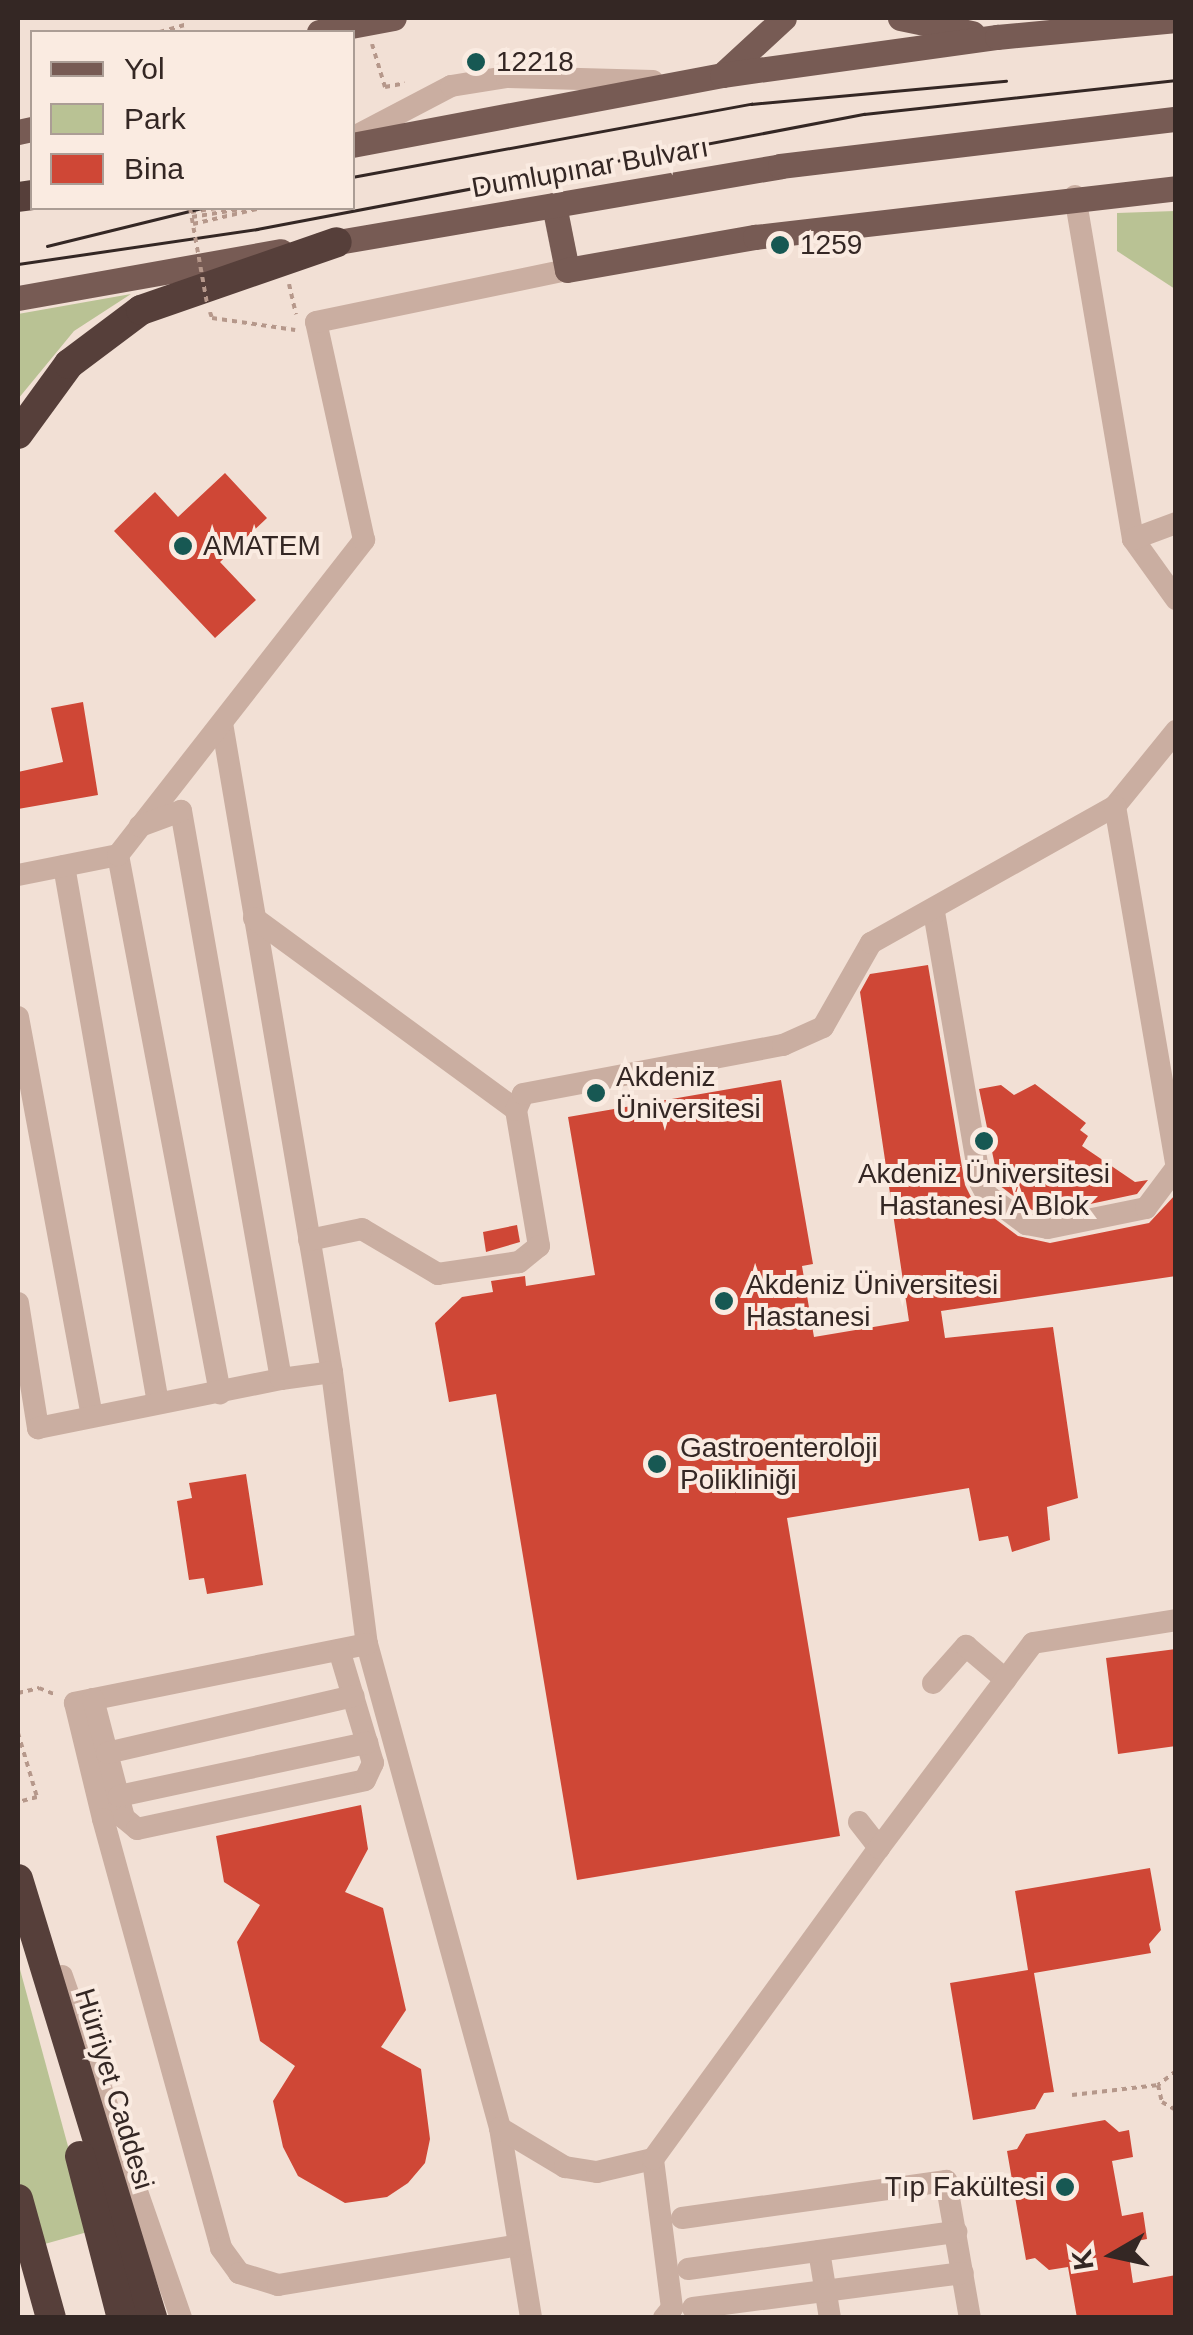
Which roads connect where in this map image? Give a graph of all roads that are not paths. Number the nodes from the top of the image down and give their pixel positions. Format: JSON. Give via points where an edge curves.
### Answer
{"nodes":[{"id":1,"x":394,"y":18,"type":"edge"},
{"id":2,"x":784,"y":18,"type":"edge"},
{"id":3,"x":900,"y":18,"type":"edge"},
{"id":4,"x":359,"y":20,"type":"edge"},
{"id":5,"x":1176,"y":20,"type":"edge"},
{"id":6,"x":326,"y":30,"type":"edge"},
{"id":7,"x":996,"y":36,"type":"junction"},
{"id":8,"x":722,"y":75,"type":"junction"},
{"id":9,"x":686,"y":82,"type":"junction"},
{"id":10,"x":1176,"y":119,"type":"edge"},
{"id":11,"x":355,"y":140,"type":"edge"},
{"id":12,"x":355,"y":141,"type":"edge"},
{"id":13,"x":1176,"y":188,"type":"edge"},
{"id":14,"x":1074,"y":196,"type":"junction"},
{"id":15,"x":554,"y":204,"type":"junction"},
{"id":16,"x":337,"y":242,"type":"junction"},
{"id":17,"x":567,"y":270,"type":"junction"},
{"id":18,"x":18,"y":298,"type":"edge"},
{"id":19,"x":18,"y":434,"type":"edge"},
{"id":20,"x":1176,"y":523,"type":"edge"},
{"id":21,"x":1133,"y":538,"type":"junction"},
{"id":22,"x":1176,"y":598,"type":"edge"},
{"id":23,"x":222,"y":723,"type":"junction"},
{"id":24,"x":1176,"y":731,"type":"edge"},
{"id":25,"x":1115,"y":806,"type":"junction"},
{"id":26,"x":140,"y":826,"type":"junction"},
{"id":27,"x":118,"y":854,"type":"junction"},
{"id":28,"x":64,"y":866,"type":"junction"},
{"id":29,"x":18,"y":875,"type":"edge"},
{"id":30,"x":934,"y":912,"type":"junction"},
{"id":31,"x":254,"y":918,"type":"junction"},
{"id":32,"x":18,"y":1017,"type":"edge"},
{"id":33,"x":516,"y":1110,"type":"junction"},
{"id":34,"x":1176,"y":1165,"type":"edge"},
{"id":35,"x":309,"y":1240,"type":"junction"},
{"id":36,"x":18,"y":1303,"type":"edge"},
{"id":37,"x":332,"y":1372,"type":"junction"},
{"id":38,"x":280,"y":1379,"type":"junction"},
{"id":39,"x":220,"y":1393,"type":"junction"},
{"id":40,"x":158,"y":1403,"type":"junction"},
{"id":41,"x":92,"y":1416,"type":"junction"},
{"id":42,"x":1176,"y":1620,"type":"edge"},
{"id":43,"x":367,"y":1644,"type":"junction"},
{"id":44,"x":339,"y":1650,"type":"junction"},
{"id":45,"x":1006,"y":1680,"type":"junction"},
{"id":46,"x":933,"y":1684,"type":"dead end"},
{"id":47,"x":353,"y":1696,"type":"junction"},
{"id":48,"x":84,"y":1701,"type":"junction"},
{"id":49,"x":367,"y":1743,"type":"junction"},
{"id":50,"x":107,"y":1753,"type":"junction"},
{"id":51,"x":118,"y":1796,"type":"junction"},
{"id":52,"x":859,"y":1822,"type":"dead end"},
{"id":53,"x":879,"y":1848,"type":"junction"},
{"id":54,"x":18,"y":1861,"type":"edge"},
{"id":55,"x":18,"y":1880,"type":"edge"},
{"id":56,"x":18,"y":1918,"type":"edge"},
{"id":57,"x":500,"y":2128,"type":"junction"},
{"id":58,"x":653,"y":2159,"type":"junction"},
{"id":59,"x":18,"y":2199,"type":"edge"},
{"id":60,"x":682,"y":2218,"type":"dead end"},
{"id":61,"x":956,"y":2232,"type":"junction"},
{"id":62,"x":519,"y":2245,"type":"junction"},
{"id":63,"x":819,"y":2251,"type":"junction"},
{"id":64,"x":18,"y":2262,"type":"edge"},
{"id":65,"x":688,"y":2269,"type":"dead end"},
{"id":66,"x":963,"y":2273,"type":"junction"},
{"id":67,"x":826,"y":2293,"type":"junction"},
{"id":68,"x":693,"y":2308,"type":"dead end"},
{"id":69,"x":32,"y":2318,"type":"edge"},
{"id":70,"x":50,"y":2318,"type":"edge"},
{"id":71,"x":122,"y":2318,"type":"edge"},
{"id":72,"x":152,"y":2318,"type":"edge"},
{"id":73,"x":182,"y":2318,"type":"edge"},
{"id":74,"x":531,"y":2318,"type":"edge"},
{"id":75,"x":664,"y":2318,"type":"edge"},
{"id":76,"x":830,"y":2318,"type":"edge"},
{"id":77,"x":970,"y":2318,"type":"edge"}],
"edges":[{"from":1,"to":4,"type":"main road"},
{"from":2,"to":8,"type":"main road"},
{"from":3,"to":7,"type":"main road"},
{"from":4,"to":6,"type":"main road"},
{"from":5,"to":7,"type":"main road"},
{"from":7,"to":8,"type":"main road"},
{"from":8,"to":9,"type":"main road"},
{"from":9,"to":11,"type":"street","via":[[508,77],[451,86]]},
{"from":9,"to":12,"type":"main road"},
{"from":10,"to":15,"type":"main road","name":"Dumlupınar Bulvarı","via":[[780,166]]},
{"from":13,"to":14,"type":"main road"},
{"from":14,"to":17,"type":"main road"},
{"from":14,"to":21,"type":"street"},
{"from":15,"to":16,"type":"main road","name":"Dumlupınar Bulvarı"},
{"from":15,"to":17,"type":"main road"},
{"from":16,"to":18,"type":"main road","name":"Dumlupınar Bulvarı"},
{"from":16,"to":19,"type":"highway","via":[[197,286],[127,318],[69,364]]},
{"from":17,"to":23,"type":"street","via":[[316,322],[364,540]]},
{"from":20,"to":21,"type":"street"},
{"from":21,"to":22,"type":"street"},
{"from":23,"to":26,"type":"street"},
{"from":23,"to":31,"type":"street"},
{"from":24,"to":25,"type":"street"},
{"from":25,"to":30,"type":"street"},
{"from":25,"to":34,"type":"street"},
{"from":26,"to":27,"type":"street"},
{"from":26,"to":38,"type":"street","via":[[182,811]]},
{"from":27,"to":28,"type":"street"},
{"from":27,"to":39,"type":"street"},
{"from":28,"to":29,"type":"street"},
{"from":28,"to":40,"type":"street"},
{"from":30,"to":33,"type":"street","via":[[872,943],[823,1026],[783,1045],[523,1094]]},
{"from":30,"to":34,"type":"street","via":[[987,1195],[1026,1224],[1048,1228],[1146,1208]]},
{"from":31,"to":33,"type":"street"},
{"from":31,"to":35,"type":"street"},
{"from":32,"to":41,"type":"street"},
{"from":33,"to":35,"type":"street","via":[[539,1246],[519,1262],[438,1274],[362,1229]]},
{"from":35,"to":37,"type":"street"},
{"from":36,"to":41,"type":"street","via":[[38,1428]]},
{"from":37,"to":38,"type":"street"},
{"from":37,"to":43,"type":"street"},
{"from":38,"to":39,"type":"street"},
{"from":39,"to":40,"type":"street"},
{"from":40,"to":41,"type":"street"},
{"from":42,"to":45,"type":"street","via":[[1033,1643]]},
{"from":43,"to":44,"type":"street"},
{"from":43,"to":57,"type":"street"},
{"from":44,"to":47,"type":"street"},
{"from":44,"to":48,"type":"street"},
{"from":45,"to":46,"type":"street","via":[[966,1646]]},
{"from":45,"to":53,"type":"street"},
{"from":47,"to":49,"type":"street"},
{"from":47,"to":50,"type":"street"},
{"from":48,"to":50,"type":"street"},
{"from":48,"to":62,"type":"street","via":[[221,2248],[238,2273],[278,2285]]},
{"from":49,"to":51,"type":"street"},
{"from":49,"to":51,"type":"street","via":[[374,1764],[364,1780],[137,1829],[128,1827]]},
{"from":50,"to":51,"type":"street"},
{"from":52,"to":53,"type":"street"},
{"from":53,"to":58,"type":"street"},
{"from":54,"to":73,"type":"street"},
{"from":55,"to":72,"type":"highway","name":"Hürriyet Caddesi"},
{"from":56,"to":71,"type":"highway"},
{"from":57,"to":58,"type":"street","via":[[565,2168],[596,2172]]},
{"from":57,"to":62,"type":"street"},
{"from":58,"to":75,"type":"street","via":[[672,2308]]},
{"from":59,"to":70,"type":"highway"},
{"from":60,"to":61,"type":"street","via":[[946,2182]]},
{"from":61,"to":63,"type":"street"},
{"from":61,"to":66,"type":"street"},
{"from":62,"to":74,"type":"street"},
{"from":63,"to":65,"type":"street"},
{"from":63,"to":67,"type":"street"},
{"from":64,"to":69,"type":"highway"},
{"from":66,"to":67,"type":"street"},
{"from":66,"to":77,"type":"street"},
{"from":67,"to":68,"type":"street"},
{"from":67,"to":76,"type":"street"}]}
